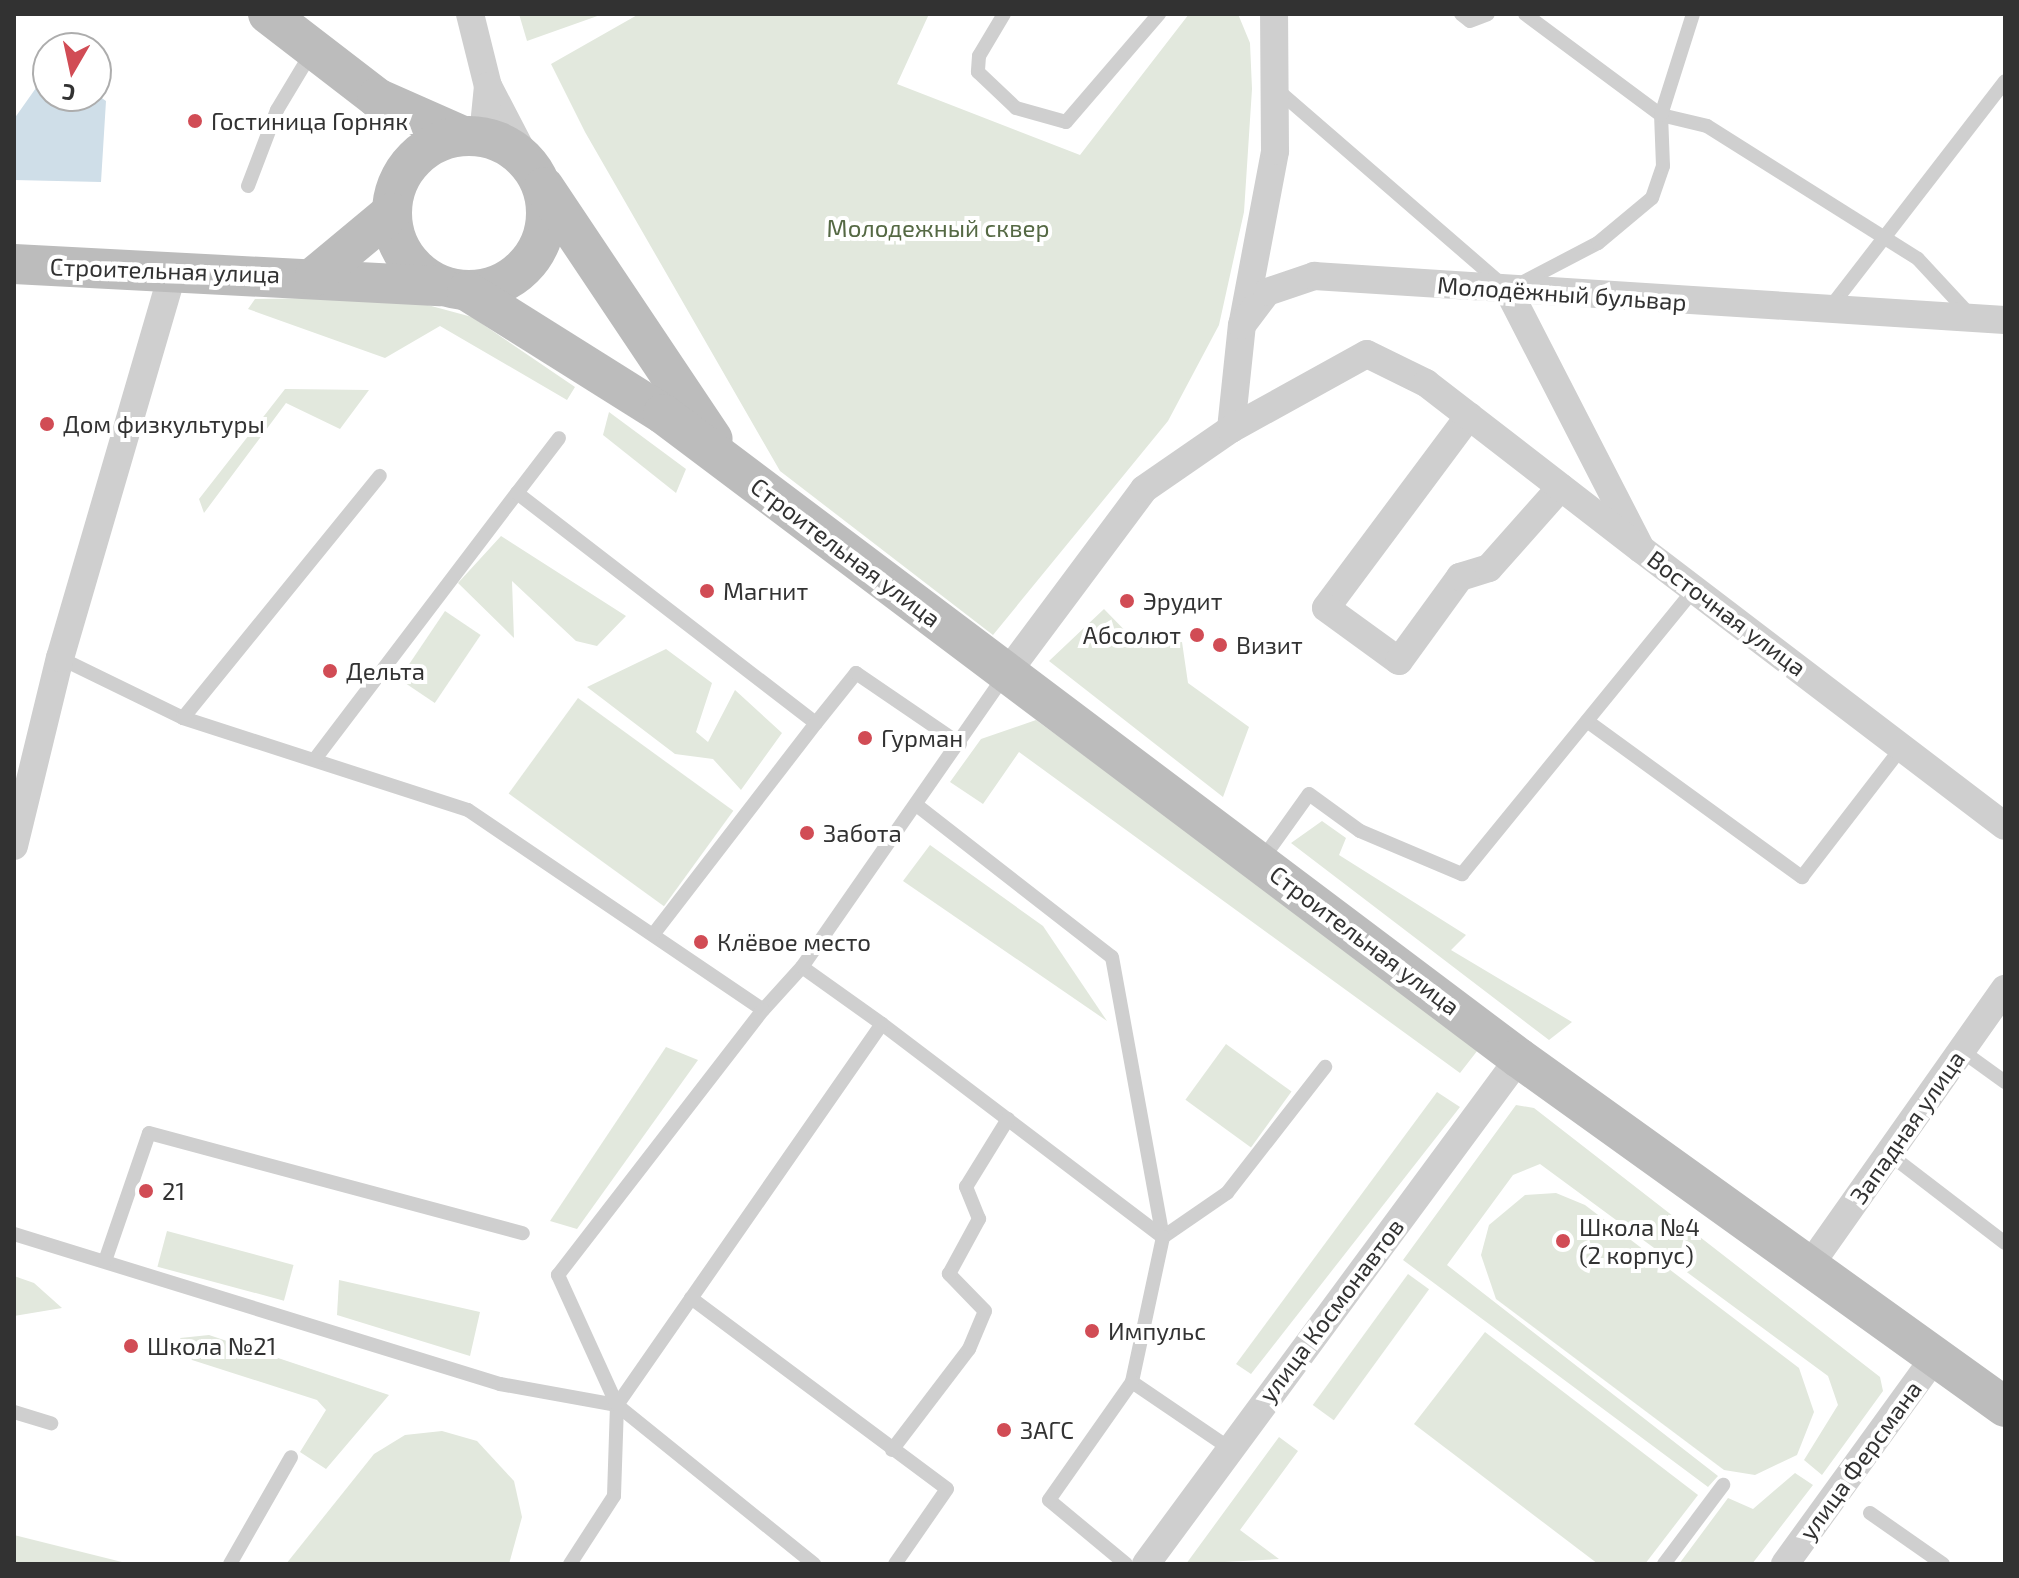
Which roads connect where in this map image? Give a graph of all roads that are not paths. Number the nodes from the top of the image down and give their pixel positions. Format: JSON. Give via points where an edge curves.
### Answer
{"nodes":[{"id":1,"x":268,"y":14,"type":"edge"},
{"id":2,"x":470,"y":14,"type":"edge"},
{"id":3,"x":1004,"y":14,"type":"edge"},
{"id":4,"x":1159,"y":14,"type":"edge"},
{"id":5,"x":1274,"y":14,"type":"edge"},
{"id":6,"x":1461,"y":14,"type":"edge"},
{"id":7,"x":1488,"y":14,"type":"edge"},
{"id":8,"x":1525,"y":14,"type":"edge"},
{"id":9,"x":1693,"y":14,"type":"edge"},
{"id":10,"x":314,"y":48,"type":"junction"},
{"id":11,"x":2005,"y":81,"type":"edge"},
{"id":12,"x":488,"y":86,"type":"junction"},
{"id":13,"x":1273,"y":86,"type":"junction"},
{"id":14,"x":377,"y":98,"type":"junction"},
{"id":15,"x":1661,"y":115,"type":"junction"},
{"id":16,"x":473,"y":136,"type":"junction"},
{"id":17,"x":405,"y":167,"type":"junction"},
{"id":18,"x":533,"y":171,"type":"junction"},
{"id":19,"x":248,"y":186,"type":"dead end"},
{"id":20,"x":391,"y":213,"type":"junction"},
{"id":21,"x":1882,"y":238,"type":"junction"},
{"id":22,"x":14,"y":264,"type":"edge"},
{"id":23,"x":173,"y":272,"type":"junction"},
{"id":24,"x":315,"y":276,"type":"junction"},
{"id":25,"x":454,"y":288,"type":"junction"},
{"id":26,"x":1508,"y":290,"type":"junction"},
{"id":27,"x":1829,"y":309,"type":"junction"},
{"id":28,"x":1973,"y":318,"type":"junction"},
{"id":29,"x":2005,"y":320,"type":"edge"},
{"id":30,"x":1242,"y":325,"type":"junction"},
{"id":31,"x":1469,"y":416,"type":"junction"},
{"id":32,"x":1231,"y":429,"type":"junction"},
{"id":33,"x":559,"y":438,"type":"dead end"},
{"id":34,"x":731,"y":465,"type":"junction"},
{"id":35,"x":380,"y":476,"type":"dead end"},
{"id":36,"x":1561,"y":487,"type":"junction"},
{"id":37,"x":517,"y":493,"type":"junction"},
{"id":38,"x":1641,"y":549,"type":"junction"},
{"id":39,"x":1695,"y":588,"type":"junction"},
{"id":40,"x":60,"y":658,"type":"junction"},
{"id":41,"x":1007,"y":673,"type":"junction"},
{"id":42,"x":183,"y":718,"type":"junction"},
{"id":43,"x":1587,"y":721,"type":"junction"},
{"id":44,"x":816,"y":723,"type":"junction"},
{"id":45,"x":960,"y":744,"type":"junction"},
{"id":46,"x":1903,"y":746,"type":"junction"},
{"id":47,"x":315,"y":759,"type":"junction"},
{"id":48,"x":919,"y":807,"type":"junction"},
{"id":49,"x":2005,"y":826,"type":"edge"},
{"id":50,"x":14,"y":846,"type":"edge"},
{"id":51,"x":1261,"y":861,"type":"junction"},
{"id":52,"x":654,"y":933,"type":"junction"},
{"id":53,"x":802,"y":967,"type":"junction"},
{"id":54,"x":2005,"y":989,"type":"edge"},
{"id":55,"x":763,"y":1010,"type":"junction"},
{"id":56,"x":882,"y":1024,"type":"junction"},
{"id":57,"x":1962,"y":1051,"type":"junction"},
{"id":58,"x":1519,"y":1058,"type":"junction"},
{"id":59,"x":1325,"y":1067,"type":"dead end"},
{"id":60,"x":2005,"y":1082,"type":"edge"},
{"id":61,"x":1008,"y":1119,"type":"junction"},
{"id":62,"x":1889,"y":1154,"type":"junction"},
{"id":63,"x":523,"y":1233,"type":"dead end"},
{"id":64,"x":14,"y":1234,"type":"edge"},
{"id":65,"x":1163,"y":1237,"type":"junction"},
{"id":66,"x":2005,"y":1243,"type":"edge"},
{"id":67,"x":105,"y":1261,"type":"junction"},
{"id":68,"x":1810,"y":1265,"type":"junction"},
{"id":69,"x":691,"y":1298,"type":"junction"},
{"id":70,"x":1935,"y":1357,"type":"junction"},
{"id":71,"x":1132,"y":1382,"type":"junction"},
{"id":72,"x":617,"y":1405,"type":"junction"},
{"id":73,"x":2005,"y":1407,"type":"edge"},
{"id":74,"x":14,"y":1412,"type":"edge"},
{"id":75,"x":51,"y":1423,"type":"dead end"},
{"id":76,"x":1229,"y":1448,"type":"junction"},
{"id":77,"x":892,"y":1450,"type":"junction"},
{"id":78,"x":291,"y":1457,"type":"dead end"},
{"id":79,"x":1723,"y":1485,"type":"dead end"},
{"id":80,"x":1870,"y":1513,"type":"dead end"},
{"id":81,"x":574,"y":1558,"type":"edge"},
{"id":82,"x":230,"y":1564,"type":"edge"},
{"id":83,"x":591,"y":1564,"type":"edge"},
{"id":84,"x":814,"y":1564,"type":"edge"},
{"id":85,"x":895,"y":1564,"type":"edge"},
{"id":86,"x":1126,"y":1564,"type":"edge"},
{"id":87,"x":1146,"y":1564,"type":"edge"},
{"id":88,"x":1664,"y":1564,"type":"edge"},
{"id":89,"x":1785,"y":1564,"type":"edge"},
{"id":90,"x":1943,"y":1564,"type":"edge"}],
"edges":[{"from":1,"to":10,"type":"street"},
{"from":2,"to":12,"type":"street"},
{"from":3,"to":4,"type":"lane","via":[[979,56],[978,72],[1016,108],[1066,122]]},
{"from":5,"to":13,"type":"street"},
{"from":6,"to":7,"type":"lane","via":[[1470,21]]},
{"from":8,"to":15,"type":"lane"},
{"from":9,"to":15,"type":"lane"},
{"from":10,"to":14,"type":"street"},
{"from":10,"to":19,"type":"lane","via":[[277,110]]},
{"from":11,"to":21,"type":"lane"},
{"from":12,"to":16,"type":"street"},
{"from":12,"to":18,"type":"street"},
{"from":13,"to":26,"type":"lane"},
{"from":13,"to":30,"type":"street","via":[[1275,151]]},
{"from":14,"to":16,"type":"street"},
{"from":14,"to":17,"type":"street"},
{"from":15,"to":21,"type":"lane","via":[[1707,126]]},
{"from":15,"to":26,"type":"lane","via":[[1663,166],[1652,198],[1598,243]]},
{"from":16,"to":17,"type":"street","via":[[428,146]]},
{"from":16,"to":18,"type":"street"},
{"from":17,"to":20,"type":"street"},
{"from":18,"to":25,"type":"street","via":[[546,226],[532,257],[496,285]]},
{"from":18,"to":34,"type":"street","name":"Строительная улица"},
{"from":20,"to":24,"type":"street","name":"Строительная улица"},
{"from":20,"to":25,"type":"street","via":[[407,260]]},
{"from":21,"to":27,"type":"lane"},
{"from":21,"to":28,"type":"lane","via":[[1918,259]]},
{"from":22,"to":23,"type":"street","name":"Строительная улица"},
{"from":23,"to":24,"type":"street","name":"Строительная улица"},
{"from":23,"to":40,"type":"street"},
{"from":24,"to":25,"type":"street","name":"Строительная улица"},
{"from":25,"to":34,"type":"street","name":"Строительная улица"},
{"from":26,"to":27,"type":"street","name":"Молодёжный бульвар"},
{"from":26,"to":30,"type":"street","name":"Молодёжный бульвар","via":[[1314,276],[1267,292]]},
{"from":26,"to":38,"type":"street","name":"Восточная улица"},
{"from":27,"to":28,"type":"street","name":"Молодёжный бульвар"},
{"from":28,"to":29,"type":"street","name":"Молодёжный бульвар"},
{"from":30,"to":32,"type":"street"},
{"from":31,"to":32,"type":"street","via":[[1426,383],[1367,354]]},
{"from":31,"to":36,"type":"street"},
{"from":31,"to":36,"type":"street","via":[[1326,608],[1399,661],[1460,577],[1489,568]]},
{"from":32,"to":41,"type":"street","via":[[1144,489]]},
{"from":33,"to":37,"type":"lane"},
{"from":34,"to":41,"type":"street","name":"Строительная улица"},
{"from":35,"to":42,"type":"lane"},
{"from":36,"to":38,"type":"street"},
{"from":37,"to":44,"type":"lane"},
{"from":37,"to":47,"type":"lane"},
{"from":38,"to":39,"type":"street","name":"Восточная улица"},
{"from":39,"to":43,"type":"lane"},
{"from":39,"to":46,"type":"street","name":"Восточная улица"},
{"from":40,"to":42,"type":"lane"},
{"from":40,"to":50,"type":"street"},
{"from":41,"to":45,"type":"lane"},
{"from":41,"to":51,"type":"street","name":"Строительная улица"},
{"from":42,"to":47,"type":"lane"},
{"from":43,"to":46,"type":"lane","via":[[1802,877]]},
{"from":43,"to":51,"type":"lane","via":[[1462,874],[1360,831],[1309,794]]},
{"from":44,"to":45,"type":"lane","via":[[856,673]]},
{"from":44,"to":52,"type":"lane"},
{"from":45,"to":48,"type":"lane"},
{"from":46,"to":49,"type":"street","name":"Восточная улица"},
{"from":47,"to":52,"type":"lane","via":[[468,810]]},
{"from":48,"to":53,"type":"lane"},
{"from":48,"to":65,"type":"lane","via":[[1112,957]]},
{"from":51,"to":58,"type":"street","name":"Строительная улица"},
{"from":52,"to":55,"type":"lane"},
{"from":53,"to":55,"type":"lane"},
{"from":53,"to":56,"type":"lane"},
{"from":54,"to":57,"type":"street","name":"Западная улица"},
{"from":55,"to":72,"type":"lane","via":[[558,1275]]},
{"from":56,"to":61,"type":"lane"},
{"from":56,"to":69,"type":"lane"},
{"from":57,"to":60,"type":"lane"},
{"from":57,"to":62,"type":"street","name":"Западная улица"},
{"from":58,"to":68,"type":"street","name":"Строительная улица"},
{"from":58,"to":76,"type":"street","name":"улица Космонавтов"},
{"from":59,"to":65,"type":"lane","via":[[1227,1193]]},
{"from":61,"to":65,"type":"lane"},
{"from":61,"to":77,"type":"lane","via":[[966,1187],[979,1219],[949,1274],[985,1311],[969,1349]]},
{"from":62,"to":66,"type":"lane"},
{"from":62,"to":68,"type":"street","name":"Западная улица"},
{"from":63,"to":67,"type":"lane","via":[[149,1133]]},
{"from":64,"to":67,"type":"lane"},
{"from":65,"to":71,"type":"lane"},
{"from":67,"to":72,"type":"lane","via":[[500,1384]]},
{"from":68,"to":70,"type":"street","name":"Строительная улица"},
{"from":69,"to":72,"type":"lane"},
{"from":69,"to":77,"type":"lane"},
{"from":70,"to":73,"type":"street","name":"Строительная улица"},
{"from":70,"to":89,"type":"street","name":"улица Ферсмана"},
{"from":71,"to":76,"type":"lane"},
{"from":71,"to":86,"type":"lane","via":[[1049,1500]]},
{"from":72,"to":81,"type":"lane","via":[[614,1496]]},
{"from":72,"to":84,"type":"lane"},
{"from":74,"to":75,"type":"lane"},
{"from":76,"to":87,"type":"street","name":"улица Космонавтов"},
{"from":77,"to":85,"type":"lane","via":[[947,1489]]},
{"from":78,"to":82,"type":"lane"},
{"from":79,"to":88,"type":"lane"},
{"from":80,"to":90,"type":"lane"},
{"from":81,"to":83,"type":"lane"}]}
